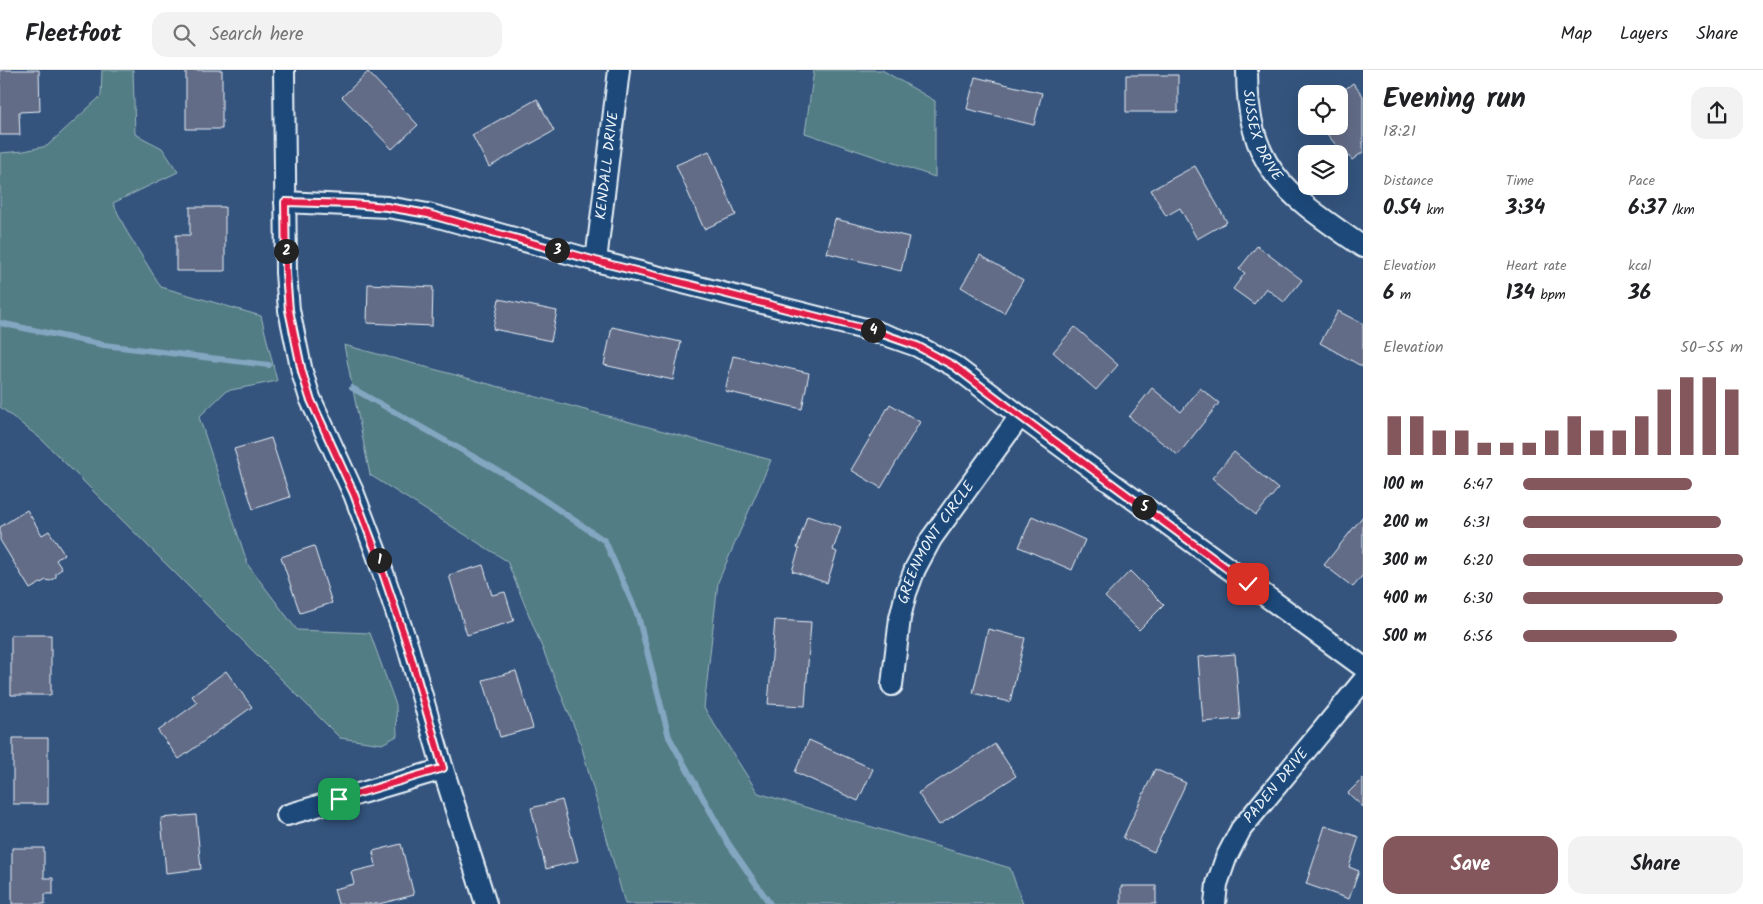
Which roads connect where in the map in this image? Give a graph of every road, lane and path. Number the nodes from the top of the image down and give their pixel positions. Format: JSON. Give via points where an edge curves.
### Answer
{"nodes":[{"id":1,"x":284,"y":70,"type":"edge"},
{"id":2,"x":619,"y":70,"type":"edge"},
{"id":3,"x":1247,"y":70,"type":"edge"},
{"id":4,"x":285,"y":202,"type":"junction"},
{"id":5,"x":1363,"y":247,"type":"edge"},
{"id":6,"x":596,"y":261,"type":"junction"},
{"id":7,"x":1020,"y":416,"type":"junction"},
{"id":8,"x":1363,"y":667,"type":"edge"},
{"id":9,"x":1363,"y":681,"type":"edge"},
{"id":10,"x":892,"y":685,"type":"dead end"},
{"id":11,"x":443,"y":768,"type":"junction"},
{"id":12,"x":287,"y":815,"type":"dead end"},
{"id":13,"x":486,"y":904,"type":"edge"},
{"id":14,"x":1215,"y":904,"type":"edge"}],
"edges":[{"from":1,"to":4,"type":"street"},
{"from":2,"to":6,"type":"street","name":"KENDALL DRIVE"},
{"from":3,"to":5,"type":"street","name":"SUSSEX DRIVE","via":[[1250,121],[1257,145],[1269,167],[1288,191]]},
{"from":4,"to":6,"type":"street","via":[[352,204],[428,214]]},
{"from":4,"to":11,"type":"street","via":[[289,310],[302,372],[376,552]]},
{"from":6,"to":7,"type":"street","via":[[877,332],[909,343],[954,366]]},
{"from":7,"to":8,"type":"street"},
{"from":7,"to":10,"type":"street","name":"GREENMONT CIRCLE","via":[[931,539],[915,569],[900,618]]},
{"from":9,"to":14,"type":"street","name":"PADEN DRIVE","via":[[1241,829],[1226,858]]},
{"from":11,"to":12,"type":"street"},
{"from":11,"to":13,"type":"street"}]}
